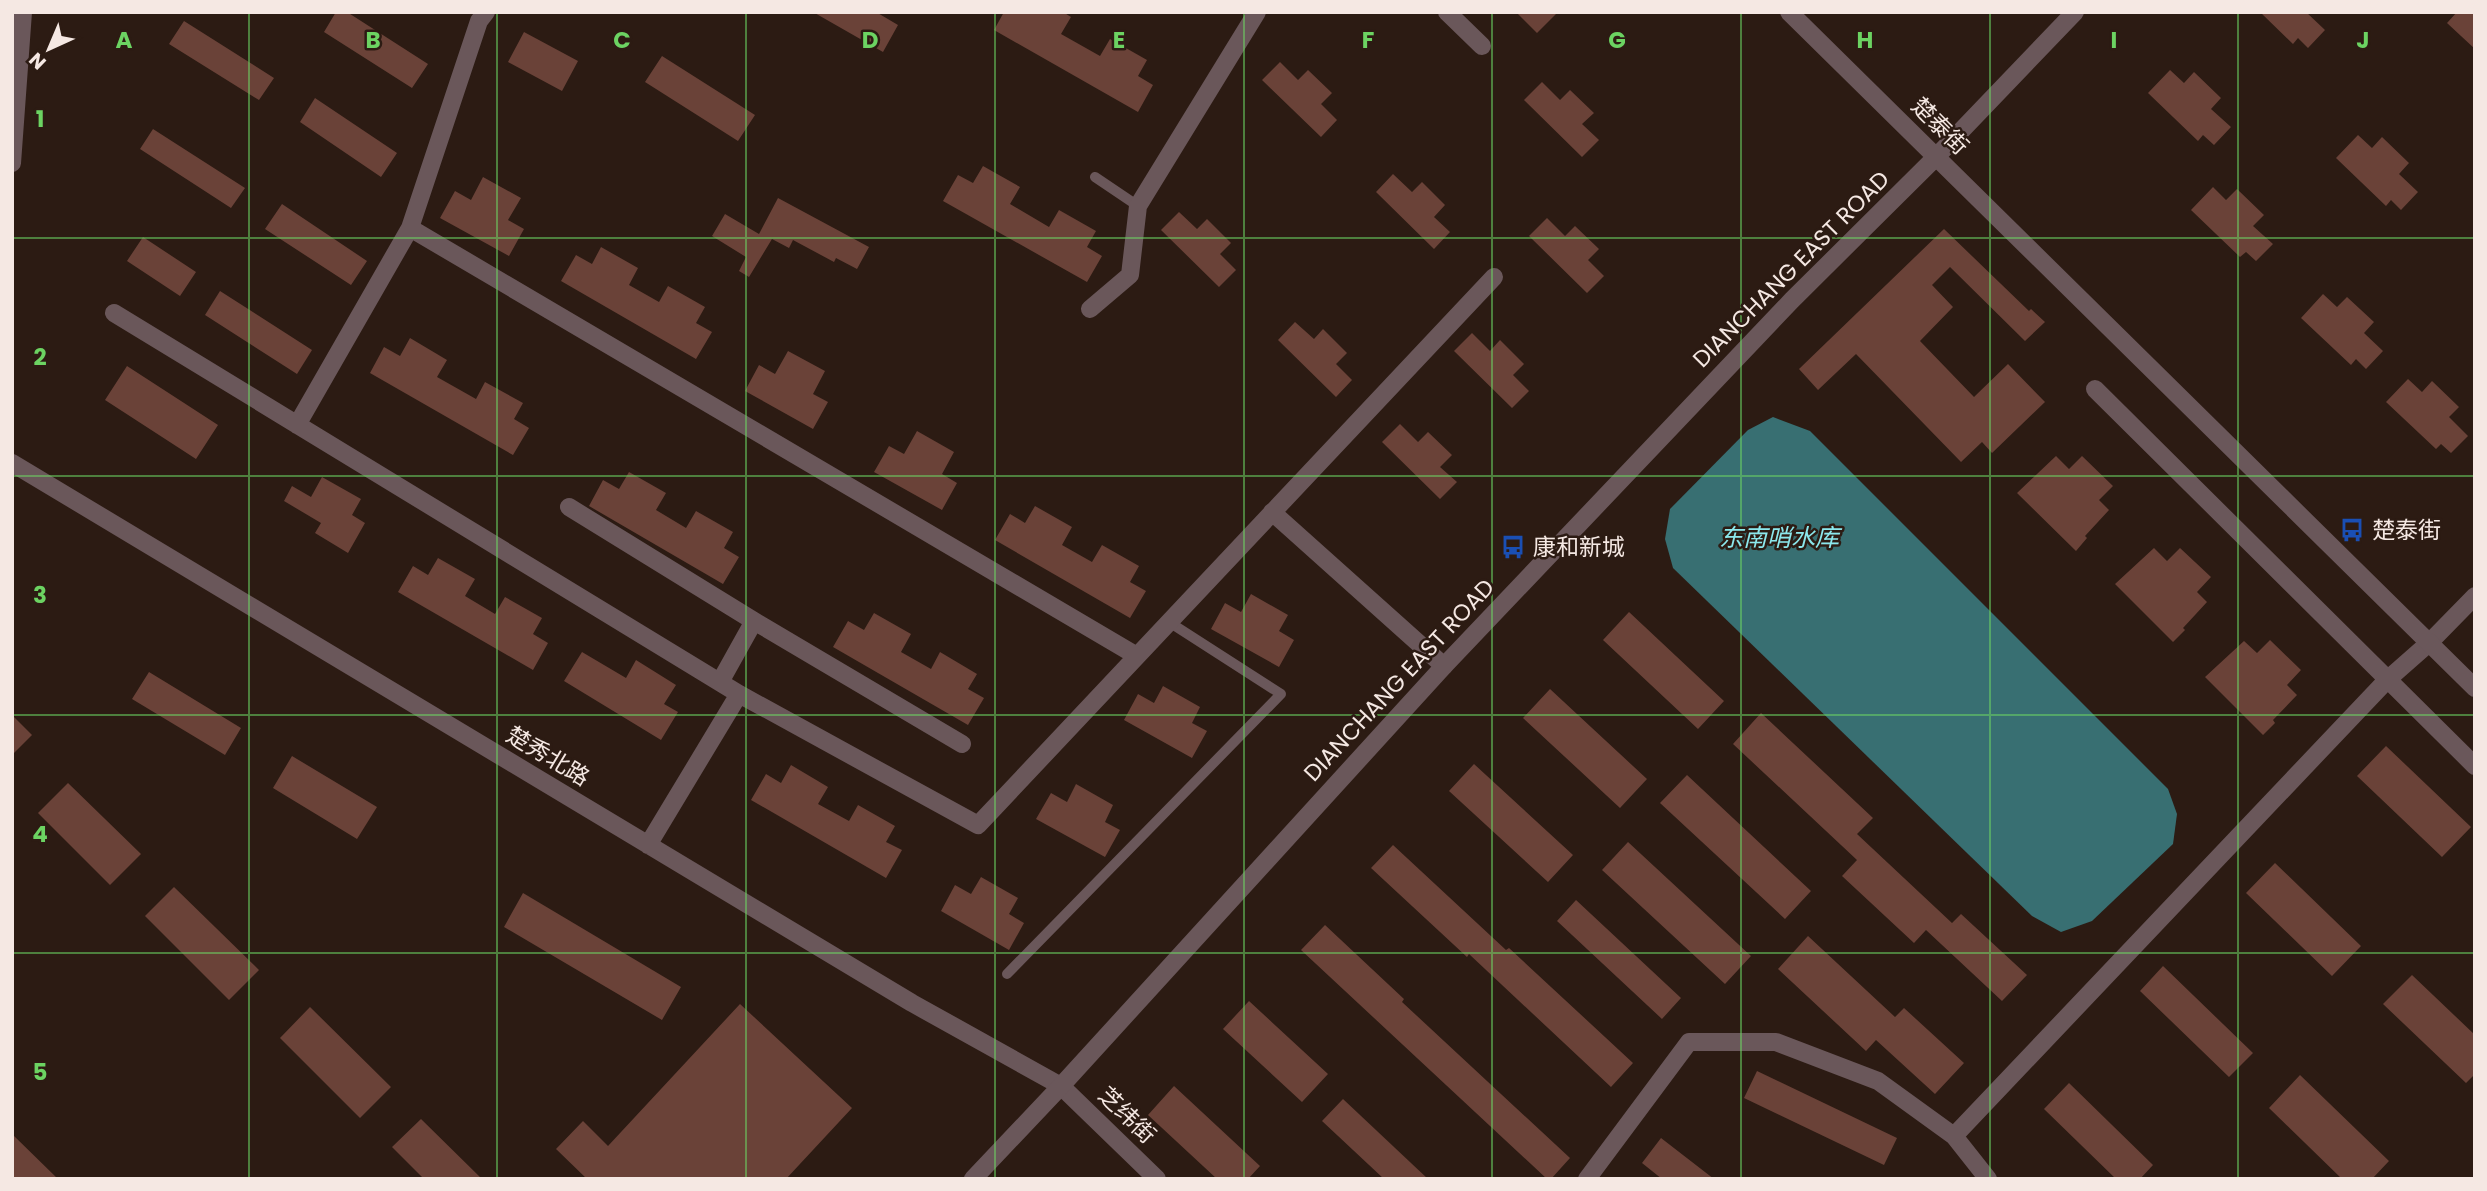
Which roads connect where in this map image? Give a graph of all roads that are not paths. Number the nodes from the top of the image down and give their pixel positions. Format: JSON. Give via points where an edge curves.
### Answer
{"nodes":[{"id":1,"x":23,"y":12,"type":"edge"},
{"id":2,"x":486,"y":12,"type":"edge"},
{"id":3,"x":1257,"y":12,"type":"edge"},
{"id":4,"x":1447,"y":12,"type":"edge"},
{"id":5,"x":1789,"y":12,"type":"edge"},
{"id":6,"x":2075,"y":12,"type":"edge"},
{"id":7,"x":1482,"y":46,"type":"dead end"},
{"id":8,"x":1936,"y":157,"type":"junction"},
{"id":9,"x":12,"y":163,"type":"edge"},
{"id":10,"x":1096,"y":177,"type":"dead end"},
{"id":11,"x":1138,"y":205,"type":"junction"},
{"id":12,"x":410,"y":228,"type":"junction"},
{"id":13,"x":1494,"y":277,"type":"dead end"},
{"id":14,"x":1090,"y":309,"type":"dead end"},
{"id":15,"x":114,"y":313,"type":"dead end"},
{"id":16,"x":2095,"y":389,"type":"dead end"},
{"id":17,"x":297,"y":425,"type":"junction"},
{"id":18,"x":12,"y":463,"type":"edge"},
{"id":19,"x":569,"y":507,"type":"dead end"},
{"id":20,"x":1272,"y":512,"type":"junction"},
{"id":21,"x":2475,"y":596,"type":"edge"},
{"id":22,"x":754,"y":621,"type":"junction"},
{"id":23,"x":1169,"y":622,"type":"junction"},
{"id":24,"x":2429,"y":643,"type":"junction"},
{"id":25,"x":1137,"y":656,"type":"junction"},
{"id":26,"x":1444,"y":666,"type":"junction"},
{"id":27,"x":2387,"y":680,"type":"junction"},
{"id":28,"x":720,"y":682,"type":"junction"},
{"id":29,"x":2475,"y":688,"type":"edge"},
{"id":30,"x":739,"y":694,"type":"junction"},
{"id":31,"x":961,"y":744,"type":"dead end"},
{"id":32,"x":2475,"y":766,"type":"edge"},
{"id":33,"x":648,"y":845,"type":"junction"},
{"id":34,"x":1007,"y":974,"type":"dead end"},
{"id":35,"x":1062,"y":1086,"type":"junction"},
{"id":36,"x":1954,"y":1136,"type":"junction"},
{"id":37,"x":973,"y":1179,"type":"edge"},
{"id":38,"x":1157,"y":1179,"type":"edge"},
{"id":39,"x":1587,"y":1179,"type":"edge"},
{"id":40,"x":1988,"y":1179,"type":"edge"}],
"edges":[{"from":1,"to":9,"type":"street"},
{"from":2,"to":12,"type":"street","via":[[479,21]]},
{"from":3,"to":11,"type":"street"},
{"from":4,"to":7,"type":"street"},
{"from":5,"to":8,"type":"street","name":"楚泰街"},
{"from":6,"to":8,"type":"street","name":"DIANCHANG EAST ROAD"},
{"from":8,"to":24,"type":"street","name":"楚泰街"},
{"from":8,"to":26,"type":"street","name":"DIANCHANG EAST ROAD","via":[[1792,300]]},
{"from":10,"to":11,"type":"lane"},
{"from":11,"to":14,"type":"street","via":[[1130,275]]},
{"from":12,"to":17,"type":"street"},
{"from":12,"to":25,"type":"street"},
{"from":13,"to":20,"type":"street"},
{"from":15,"to":17,"type":"street"},
{"from":16,"to":27,"type":"street"},
{"from":17,"to":28,"type":"street"},
{"from":18,"to":33,"type":"street","name":"楚秀北路"},
{"from":19,"to":22,"type":"street"},
{"from":20,"to":23,"type":"street"},
{"from":20,"to":26,"type":"street"},
{"from":21,"to":24,"type":"street"},
{"from":22,"to":28,"type":"street"},
{"from":22,"to":31,"type":"street"},
{"from":23,"to":25,"type":"street"},
{"from":23,"to":34,"type":"lane","via":[[1281,694]]},
{"from":24,"to":27,"type":"street"},
{"from":24,"to":29,"type":"street","name":"楚泰街"},
{"from":25,"to":30,"type":"street","via":[[978,825]]},
{"from":26,"to":35,"type":"street","name":"DIANCHANG EAST ROAD"},
{"from":27,"to":32,"type":"street"},
{"from":27,"to":36,"type":"street"},
{"from":28,"to":30,"type":"street"},
{"from":30,"to":33,"type":"street"},
{"from":33,"to":35,"type":"street","name":"楚秀北路","via":[[912,1003]]},
{"from":35,"to":37,"type":"street","name":"DIANCHANG EAST ROAD"},
{"from":35,"to":38,"type":"street","name":"芝纬街"},
{"from":36,"to":39,"type":"street","via":[[1878,1081],[1776,1042],[1689,1042]]},
{"from":36,"to":40,"type":"street"}]}
